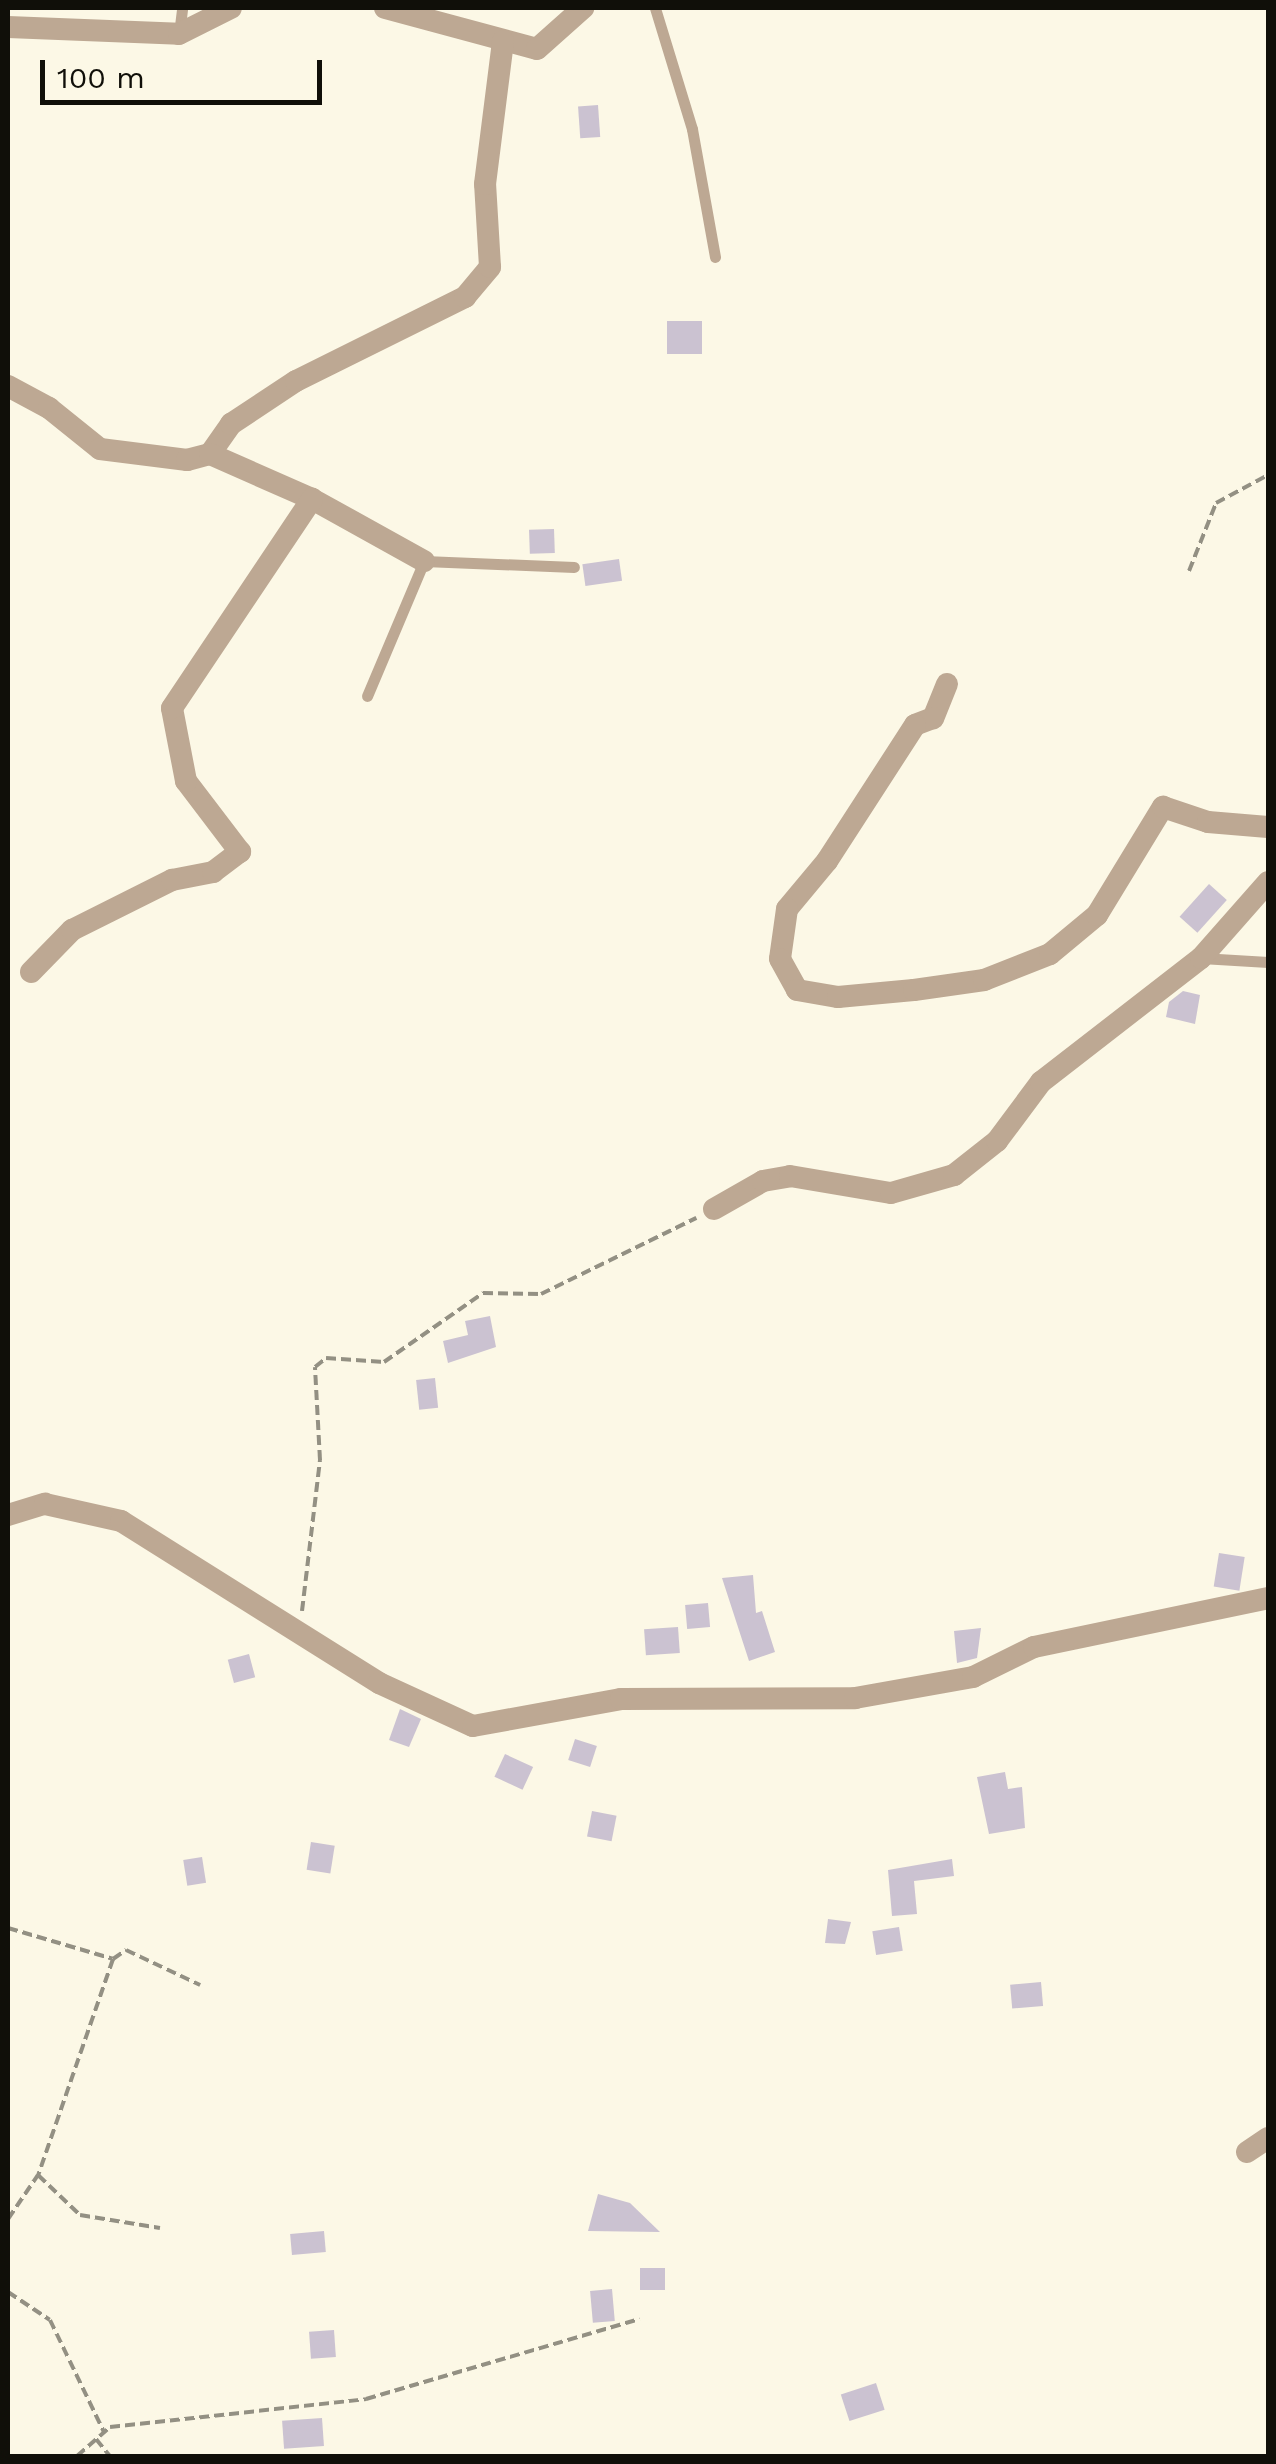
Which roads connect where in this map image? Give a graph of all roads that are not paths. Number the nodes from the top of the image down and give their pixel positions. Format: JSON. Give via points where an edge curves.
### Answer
{"nodes":[{"id":1,"x":182,"y":8,"type":"edge"},
{"id":2,"x":231,"y":8,"type":"edge"},
{"id":3,"x":385,"y":8,"type":"edge"},
{"id":4,"x":583,"y":8,"type":"edge"},
{"id":5,"x":656,"y":8,"type":"edge"},
{"id":6,"x":8,"y":27,"type":"edge"},
{"id":7,"x":179,"y":34,"type":"junction"},
{"id":8,"x":503,"y":41,"type":"junction"},
{"id":9,"x":715,"y":257,"type":"dead end"},
{"id":10,"x":8,"y":386,"type":"edge"},
{"id":11,"x":210,"y":454,"type":"junction"},
{"id":12,"x":312,"y":500,"type":"junction"},
{"id":13,"x":424,"y":561,"type":"junction"},
{"id":14,"x":574,"y":567,"type":"dead end"},
{"id":15,"x":946,"y":684,"type":"dead end"},
{"id":16,"x":367,"y":696,"type":"dead end"},
{"id":17,"x":1268,"y":827,"type":"edge"},
{"id":18,"x":1268,"y":882,"type":"edge"},
{"id":19,"x":1201,"y":958,"type":"junction"},
{"id":20,"x":1268,"y":962,"type":"edge"},
{"id":21,"x":31,"y":972,"type":"dead end"},
{"id":22,"x":714,"y":1209,"type":"road end"},
{"id":23,"x":8,"y":1514,"type":"edge"},
{"id":24,"x":1268,"y":1598,"type":"edge"},
{"id":25,"x":1268,"y":2138,"type":"edge"},
{"id":26,"x":1247,"y":2152,"type":"dead end"}],
"edges":[{"from":1,"to":7,"type":"lane"},
{"from":2,"to":7,"type":"street"},
{"from":3,"to":8,"type":"street"},
{"from":4,"to":8,"type":"street","via":[[537,49]]},
{"from":5,"to":9,"type":"lane","via":[[692,130]]},
{"from":6,"to":7,"type":"street"},
{"from":8,"to":11,"type":"street","via":[[486,184],[490,267],[464,297],[296,381],[231,424]]},
{"from":10,"to":11,"type":"street","via":[[49,408],[100,449],[187,460]]},
{"from":11,"to":12,"type":"street"},
{"from":12,"to":13,"type":"street"},
{"from":12,"to":21,"type":"street","via":[[172,708],[186,780],[240,852],[213,872],[172,880],[72,930]]},
{"from":13,"to":14,"type":"lane"},
{"from":13,"to":16,"type":"lane"},
{"from":15,"to":17,"type":"street","via":[[933,718],[916,725],[827,862],[787,909],[780,959],[796,990],[838,997],[932,988],[984,980],[1050,954],[1097,915],[1163,808],[1208,822]]},
{"from":18,"to":19,"type":"street"},
{"from":19,"to":20,"type":"lane"},
{"from":19,"to":22,"type":"street","via":[[1041,1082],[997,1142],[954,1174],[891,1194],[790,1176],[763,1181]]},
{"from":23,"to":24,"type":"street","via":[[45,1504],[120,1521],[378,1683],[473,1726],[621,1699],[855,1698],[974,1677],[1034,1647]]},
{"from":25,"to":26,"type":"street"}]}
